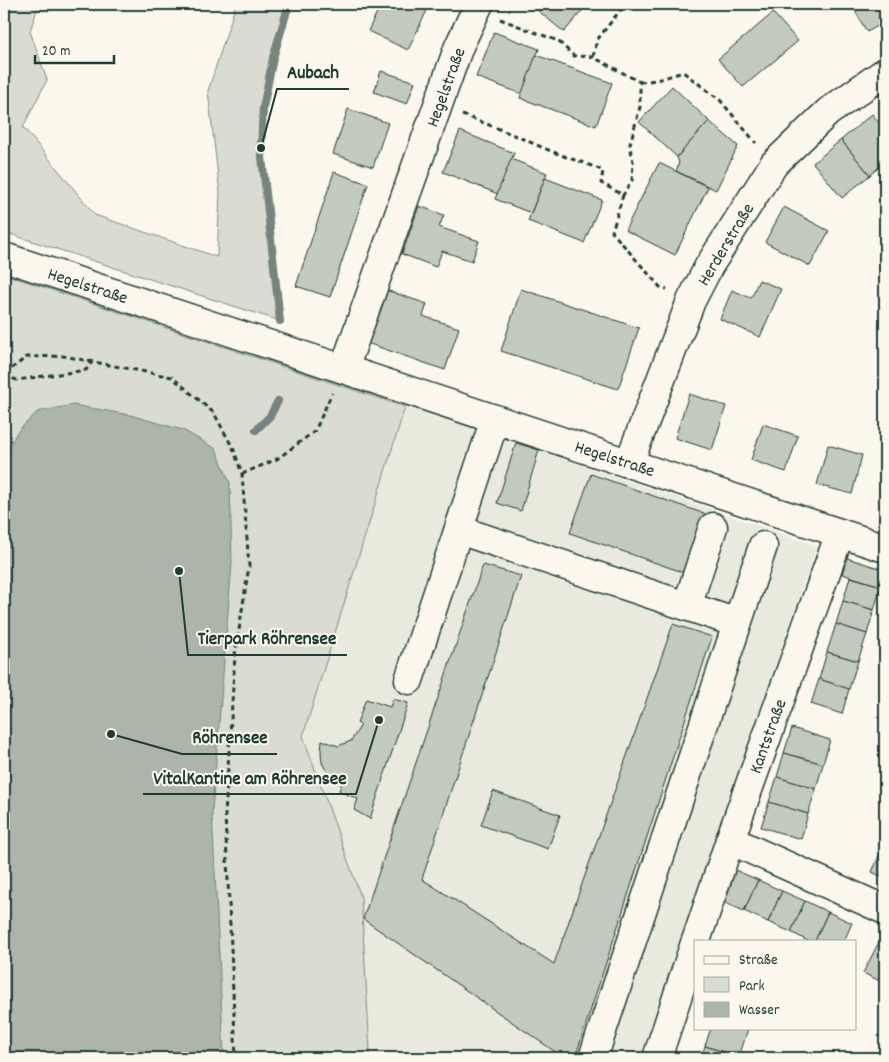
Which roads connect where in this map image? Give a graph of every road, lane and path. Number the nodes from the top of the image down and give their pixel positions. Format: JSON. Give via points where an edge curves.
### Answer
{"nodes":[{"id":1,"x":625,"y":4,"type":"edge"},
{"id":2,"x":478,"y":6,"type":"edge"},
{"id":3,"x":593,"y":57,"type":"junction"},
{"id":4,"x":885,"y":72,"type":"edge"},
{"id":5,"x":640,"y":82,"type":"junction"},
{"id":6,"x":438,"y":107,"type":"junction"},
{"id":7,"x":774,"y":164,"type":"junction"},
{"id":8,"x":623,"y":195,"type":"junction"},
{"id":9,"x":4,"y":257,"type":"edge"},
{"id":10,"x":691,"y":301,"type":"junction"},
{"id":11,"x":92,"y":362,"type":"junction"},
{"id":12,"x":344,"y":369,"type":"junction"},
{"id":13,"x":4,"y":375,"type":"edge"},
{"id":14,"x":496,"y":419,"type":"junction"},
{"id":15,"x":629,"y":463,"type":"junction"},
{"id":16,"x":242,"y":474,"type":"junction"},
{"id":17,"x":713,"y":527,"type":"dead end"},
{"id":18,"x":459,"y":530,"type":"junction"},
{"id":19,"x":840,"y":533,"type":"junction"},
{"id":20,"x":763,"y":546,"type":"dead end"},
{"id":21,"x":885,"y":548,"type":"edge"},
{"id":22,"x":687,"y":606,"type":"junction"},
{"id":23,"x":737,"y":623,"type":"junction"},
{"id":24,"x":409,"y":680,"type":"dead end"},
{"id":25,"x":730,"y":840,"type":"junction"},
{"id":26,"x":885,"y":910,"type":"edge"},
{"id":27,"x":697,"y":940,"type":"edge"},
{"id":28,"x":694,"y":948,"type":"edge"},
{"id":29,"x":236,"y":1058,"type":"edge"},
{"id":30,"x":593,"y":1058,"type":"edge"},
{"id":31,"x":657,"y":1058,"type":"edge"}],
"edges":[{"from":1,"to":3,"type":"path","via":[[597,40]]},
{"from":2,"to":3,"type":"path","via":[[558,42],[574,56]]},
{"from":2,"to":6,"type":"street","name":"Hegelstraße"},
{"from":3,"to":5,"type":"path"},
{"from":4,"to":7,"type":"street","name":"Herderstraße","via":[[828,112]]},
{"from":5,"to":7,"type":"path","via":[[682,72],[720,100]]},
{"from":5,"to":8,"type":"path","via":[[640,107],[630,144],[632,180]]},
{"from":6,"to":8,"type":"path","via":[[499,127],[558,154],[586,162],[603,171],[601,183]]},
{"from":6,"to":12,"type":"street","name":"Hegelstraße"},
{"from":7,"to":10,"type":"street","name":"Herderstraße","via":[[709,266]]},
{"from":8,"to":10,"type":"path","via":[[612,232],[660,286]]},
{"from":9,"to":12,"type":"street","name":"Hegelstraße"},
{"from":10,"to":15,"type":"street","name":"Herderstraße"},
{"from":11,"to":13,"type":"path","via":[[86,370],[17,380]]},
{"from":11,"to":13,"type":"path","via":[[63,356],[27,357]]},
{"from":11,"to":16,"type":"path","via":[[172,377],[214,414],[234,450]]},
{"from":12,"to":14,"type":"street","name":"Hegelstraße"},
{"from":12,"to":16,"type":"path","via":[[315,431],[277,459]]},
{"from":14,"to":15,"type":"street","name":"Hegelstraße"},
{"from":14,"to":18,"type":"street"},
{"from":15,"to":19,"type":"street","name":"Hegelstraße"},
{"from":16,"to":29,"type":"path","via":[[249,566],[235,655],[225,815]]},
{"from":17,"to":22,"type":"street"},
{"from":18,"to":22,"type":"street"},
{"from":18,"to":24,"type":"street"},
{"from":19,"to":21,"type":"street","name":"Hegelstraße"},
{"from":19,"to":25,"type":"street","name":"Kantstraße"},
{"from":20,"to":23,"type":"street"},
{"from":22,"to":23,"type":"street"},
{"from":23,"to":30,"type":"street"},
{"from":25,"to":26,"type":"street"},
{"from":25,"to":27,"type":"street","name":"Kantstraße"},
{"from":28,"to":31,"type":"street","name":"Kantstraße"}]}
